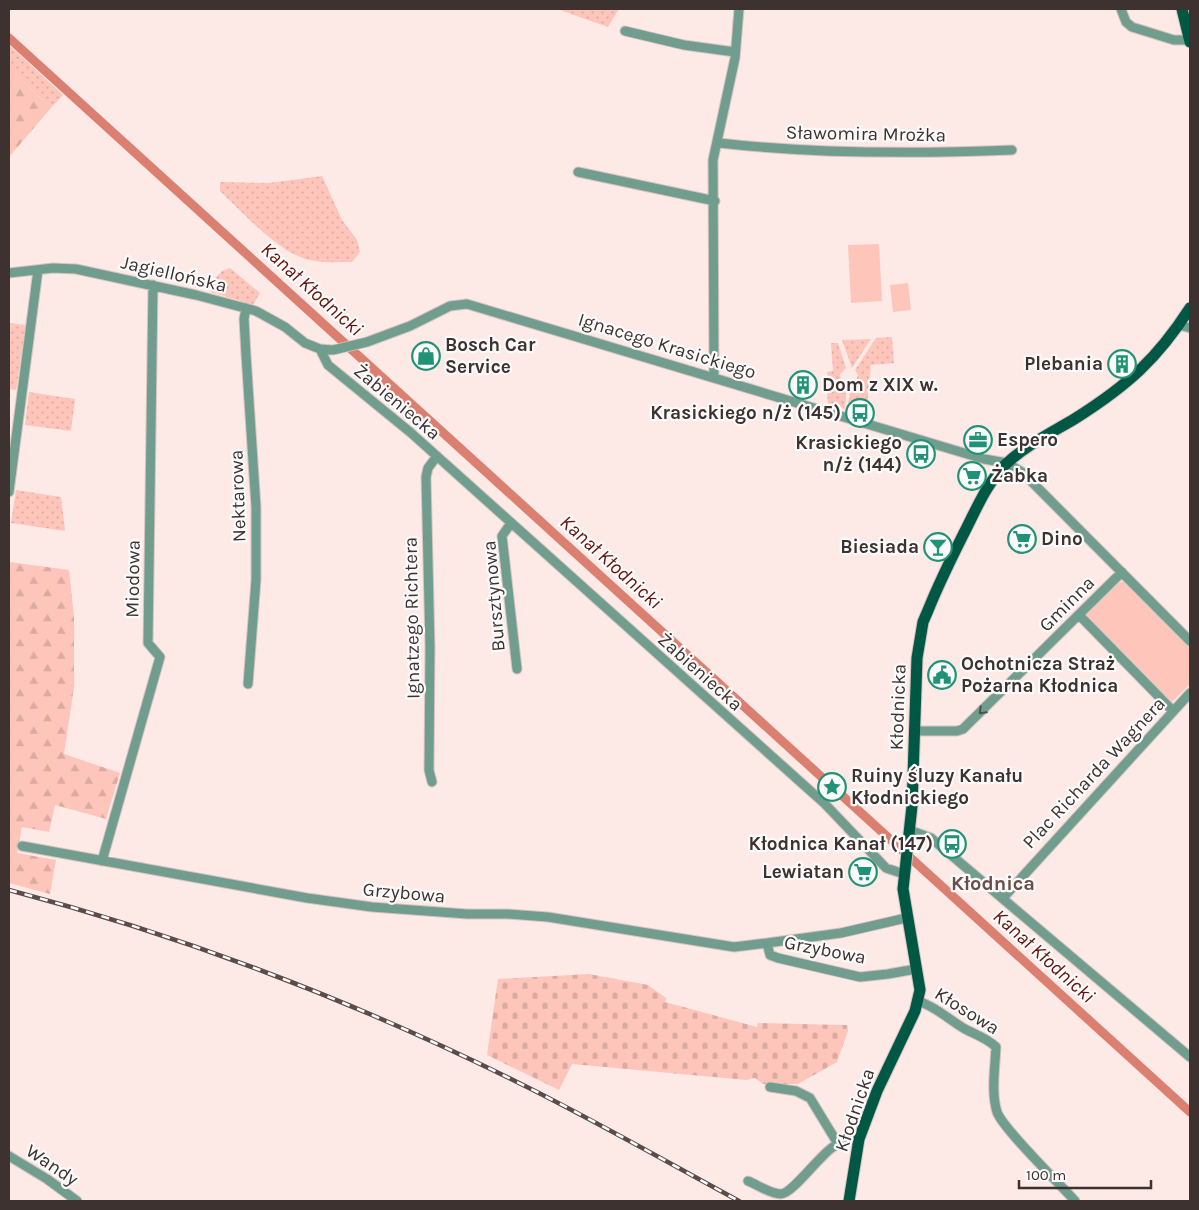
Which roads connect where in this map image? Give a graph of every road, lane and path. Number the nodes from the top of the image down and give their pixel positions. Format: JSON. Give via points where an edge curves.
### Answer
{"nodes":[{"id":1,"x":739,"y":9,"type":"edge"},
{"id":2,"x":1121,"y":9,"type":"edge"},
{"id":3,"x":1182,"y":9,"type":"edge"},
{"id":4,"x":626,"y":31,"type":"dead end"},
{"id":5,"x":1190,"y":41,"type":"edge"},
{"id":6,"x":735,"y":52,"type":"junction"},
{"id":7,"x":719,"y":143,"type":"junction"},
{"id":8,"x":1012,"y":150,"type":"dead end"},
{"id":9,"x":578,"y":172,"type":"dead end"},
{"id":10,"x":714,"y":201,"type":"junction"},
{"id":11,"x":38,"y":270,"type":"junction"},
{"id":12,"x":9,"y":273,"type":"edge"},
{"id":13,"x":154,"y":285,"type":"junction"},
{"id":14,"x":246,"y":308,"type":"junction"},
{"id":15,"x":1190,"y":308,"type":"edge"},
{"id":16,"x":1185,"y":327,"type":"edge"},
{"id":17,"x":320,"y":349,"type":"junction"},
{"id":18,"x":714,"y":377,"type":"junction"},
{"id":19,"x":437,"y":456,"type":"junction"},
{"id":20,"x":1007,"y":463,"type":"junction"},
{"id":21,"x":9,"y":492,"type":"edge"},
{"id":22,"x":511,"y":523,"type":"junction"},
{"id":23,"x":1122,"y":572,"type":"junction"},
{"id":24,"x":1079,"y":615,"type":"junction"},
{"id":25,"x":1190,"y":640,"type":"edge"},
{"id":26,"x":517,"y":669,"type":"dead end"},
{"id":27,"x":248,"y":684,"type":"dead end"},
{"id":28,"x":1190,"y":693,"type":"edge"},
{"id":29,"x":1173,"y":710,"type":"junction"},
{"id":30,"x":914,"y":731,"type":"junction"},
{"id":31,"x":432,"y":782,"type":"dead end"},
{"id":32,"x":908,"y":830,"type":"junction"},
{"id":33,"x":22,"y":846,"type":"dead end"},
{"id":34,"x":102,"y":861,"type":"junction"},
{"id":35,"x":904,"y":871,"type":"junction"},
{"id":36,"x":1003,"y":898,"type":"junction"},
{"id":37,"x":906,"y":918,"type":"junction"},
{"id":38,"x":767,"y":943,"type":"junction"},
{"id":39,"x":916,"y":969,"type":"junction"},
{"id":40,"x":918,"y":1001,"type":"junction"},
{"id":41,"x":1190,"y":1057,"type":"edge"},
{"id":42,"x":770,"y":1087,"type":"dead end"},
{"id":43,"x":859,"y":1139,"type":"junction"},
{"id":44,"x":838,"y":1144,"type":"junction"},
{"id":45,"x":9,"y":1156,"type":"edge"},
{"id":46,"x":748,"y":1181,"type":"dead end"},
{"id":47,"x":77,"y":1201,"type":"edge"},
{"id":48,"x":849,"y":1201,"type":"edge"},
{"id":49,"x":1075,"y":1201,"type":"edge"}],
"edges":[{"from":1,"to":6,"type":"street"},
{"from":2,"to":5,"type":"street","via":[[1126,22],[1132,27],[1174,40]]},
{"from":3,"to":5,"type":"main road"},
{"from":4,"to":6,"type":"street"},
{"from":6,"to":7,"type":"street"},
{"from":7,"to":8,"type":"street","name":"Sławomira Mrożka","via":[[895,152]]},
{"from":7,"to":10,"type":"street","via":[[713,160]]},
{"from":9,"to":10,"type":"street"},
{"from":10,"to":18,"type":"street"},
{"from":11,"to":12,"type":"street","name":"Jagiellońska"},
{"from":11,"to":13,"type":"street","name":"Jagiellońska","via":[[76,269]]},
{"from":11,"to":21,"type":"street"},
{"from":13,"to":14,"type":"street","name":"Jagiellońska"},
{"from":13,"to":34,"type":"street","name":"Miodowa","via":[[148,643],[160,657]]},
{"from":14,"to":17,"type":"street","name":"Jagiellońska","via":[[265,315]]},
{"from":14,"to":27,"type":"street","name":"Nektarowa","via":[[245,346],[256,506],[256,580]]},
{"from":15,"to":16,"type":"main road","name":"Kłodnicka"},
{"from":16,"to":20,"type":"main road","name":"Kłodnicka","via":[[1123,387]]},
{"from":17,"to":18,"type":"street","name":"Ignacego Krasickiego","via":[[333,350],[368,342],[450,306],[468,304]]},
{"from":17,"to":19,"type":"street","name":"Żabieniecka","via":[[328,365]]},
{"from":18,"to":20,"type":"street","name":"Ignacego Krasickiego"},
{"from":19,"to":22,"type":"street","name":"Żabieniecka"},
{"from":19,"to":31,"type":"street","name":"Ignatzego Richtera","via":[[426,477],[429,770]]},
{"from":20,"to":23,"type":"street","via":[[1022,472]]},
{"from":20,"to":30,"type":"main road","name":"Kłodnicka","via":[[992,480],[978,505],[923,622],[917,658]]},
{"from":22,"to":26,"type":"street","name":"Bursztynowa","via":[[502,536]]},
{"from":22,"to":35,"type":"street","name":"Żabieniecka","via":[[825,804],[886,868]]},
{"from":23,"to":24,"type":"street","name":"Gminna"},
{"from":23,"to":25,"type":"street"},
{"from":24,"to":29,"type":"street"},
{"from":24,"to":30,"type":"street","name":"Gminna","one_way":true,"via":[[963,729]]},
{"from":28,"to":29,"type":"street","name":"Plac Richarda Wagnera"},
{"from":29,"to":36,"type":"street","name":"Plac Richarda Wagnera"},
{"from":30,"to":32,"type":"main road","name":"Kłodnicka"},
{"from":32,"to":35,"type":"main road","name":"Kłodnicka"},
{"from":32,"to":36,"type":"street","via":[[931,838]]},
{"from":33,"to":34,"type":"street","name":"Grzybowa"},
{"from":34,"to":38,"type":"street","name":"Grzybowa","via":[[372,907],[578,920],[734,946]]},
{"from":35,"to":37,"type":"main road","name":"Kłodnicka"},
{"from":36,"to":41,"type":"street"},
{"from":37,"to":38,"type":"street","name":"Grzybowa","via":[[840,933]]},
{"from":37,"to":39,"type":"main road","name":"Kłodnicka"},
{"from":38,"to":39,"type":"street","name":"Grzybowa","via":[[770,954],[778,958],[860,976]]},
{"from":39,"to":40,"type":"main road","name":"Kłodnicka","via":[[920,990]]},
{"from":40,"to":43,"type":"main road","name":"Kłodnicka"},
{"from":40,"to":49,"type":"street","name":"Kłosowa","via":[[931,1005],[996,1047],[997,1112]]},
{"from":42,"to":44,"type":"street","via":[[796,1091],[810,1098]]},
{"from":43,"to":44,"type":"street"},
{"from":43,"to":48,"type":"main road","name":"Kłodnicka"},
{"from":44,"to":46,"type":"street","via":[[812,1164],[789,1192],[771,1192]]},
{"from":45,"to":47,"type":"street","name":"Wandy"}]}
